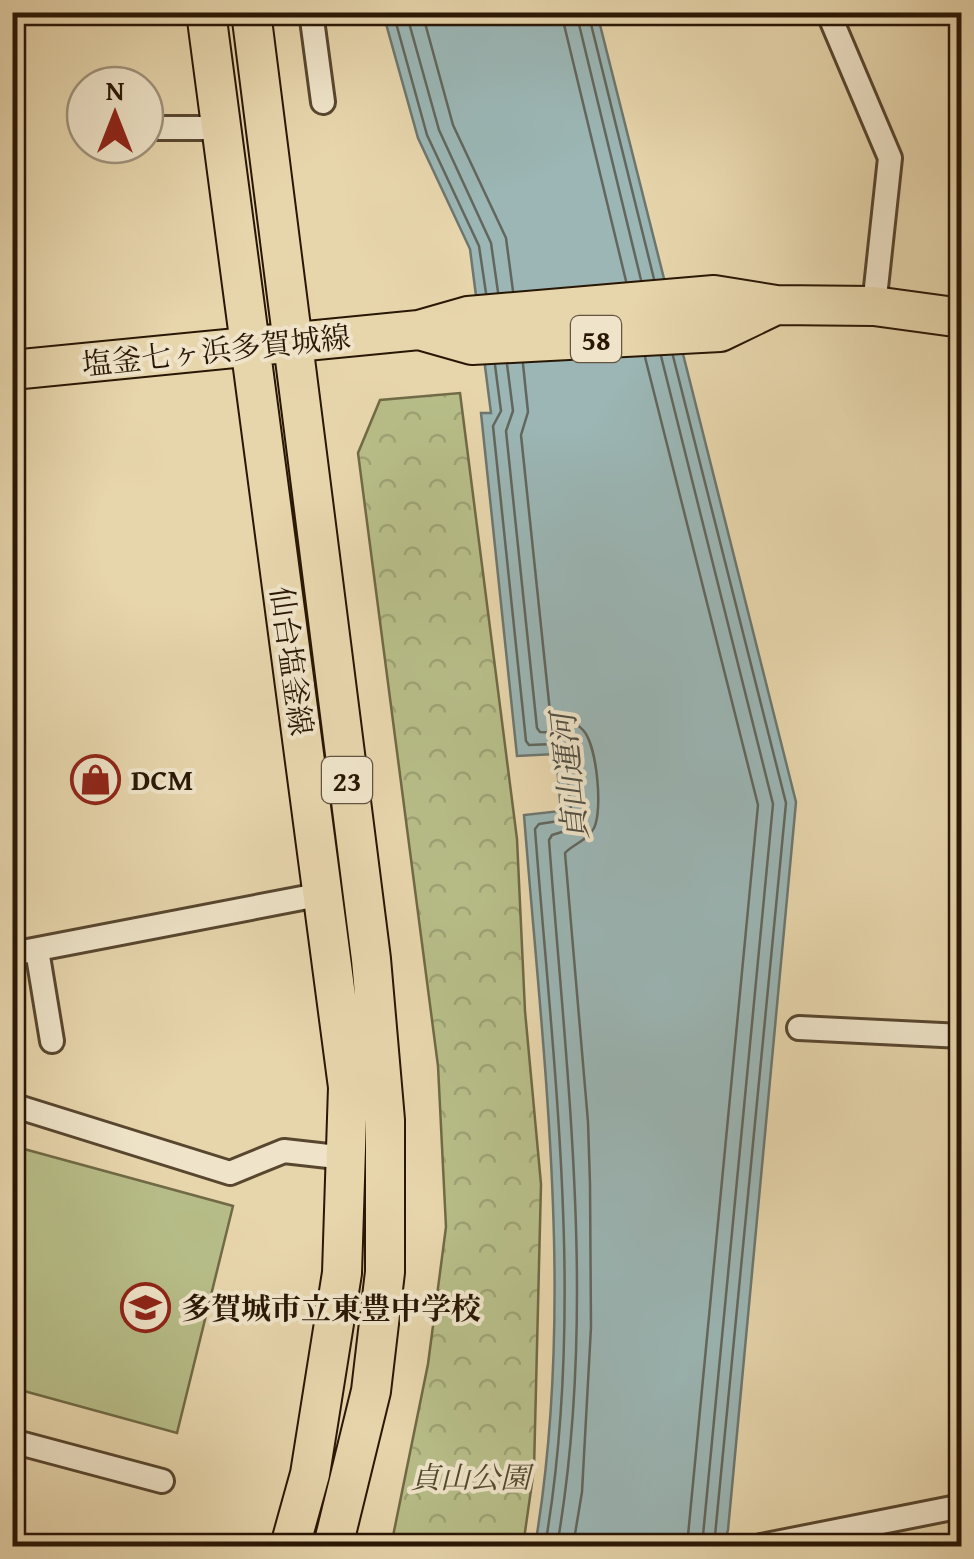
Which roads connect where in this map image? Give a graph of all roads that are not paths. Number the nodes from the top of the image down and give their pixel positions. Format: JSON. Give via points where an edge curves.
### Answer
{"nodes":[{"id":1,"x":206,"y":12,"type":"edge"},
{"id":2,"x":251,"y":12,"type":"edge"},
{"id":3,"x":312,"y":12,"type":"edge"},
{"id":4,"x":828,"y":12,"type":"edge"},
{"id":5,"x":324,"y":102,"type":"dead end"},
{"id":6,"x":165,"y":128,"type":"edge"},
{"id":7,"x":222,"y":128,"type":"junction"},
{"id":8,"x":874,"y":306,"type":"junction"},
{"id":9,"x":962,"y":318,"type":"edge"},
{"id":10,"x":291,"y":343,"type":"junction"},
{"id":11,"x":250,"y":347,"type":"junction"},
{"id":12,"x":12,"y":370,"type":"edge"},
{"id":13,"x":324,"y":894,"type":"junction"},
{"id":14,"x":38,"y":950,"type":"junction"},
{"id":15,"x":12,"y":954,"type":"edge"},
{"id":16,"x":799,"y":1028,"type":"dead end"},
{"id":17,"x":962,"y":1036,"type":"edge"},
{"id":18,"x":52,"y":1041,"type":"dead end"},
{"id":19,"x":12,"y":1105,"type":"edge"},
{"id":20,"x":346,"y":1158,"type":"junction"},
{"id":21,"x":12,"y":1441,"type":"edge"},
{"id":22,"x":162,"y":1481,"type":"dead end"},
{"id":23,"x":962,"y":1506,"type":"edge"},
{"id":24,"x":290,"y":1546,"type":"edge"},
{"id":25,"x":333,"y":1546,"type":"edge"},
{"id":26,"x":761,"y":1546,"type":"edge"}],
"edges":[{"from":1,"to":7,"type":"main road","name":"仙台塩釜線","number":"23"},
{"from":2,"to":10,"type":"main road","name":"仙台塩釜線","number":"23"},
{"from":3,"to":5,"type":"street"},
{"from":4,"to":8,"type":"street","via":[[890,158]]},
{"from":6,"to":7,"type":"street"},
{"from":7,"to":11,"type":"main road","name":"仙台塩釜線","number":"23"},
{"from":8,"to":9,"type":"main road","name":"塩釜七ヶ浜多賀城線","number":"58"},
{"from":8,"to":10,"type":"main road","name":"塩釜七ヶ浜多賀城線","number":"58","via":[[776,305]]},
{"from":10,"to":11,"type":"main road","name":"塩釜七ヶ浜多賀城線","number":"58"},
{"from":10,"to":25,"type":"main road","name":"仙台塩釜線","number":"23","via":[[370,959],[384,1120],[385,1272],[376,1352]]},
{"from":11,"to":12,"type":"main road","name":"塩釜七ヶ浜多賀城線","number":"58"},
{"from":11,"to":13,"type":"main road","name":"仙台塩釜線","number":"23"},
{"from":13,"to":14,"type":"street"},
{"from":13,"to":20,"type":"main road","name":"仙台塩釜線","number":"23","via":[[348,1087]]},
{"from":14,"to":15,"type":"street"},
{"from":14,"to":18,"type":"street"},
{"from":16,"to":17,"type":"street"},
{"from":19,"to":20,"type":"street","via":[[230,1174],[284,1151]]},
{"from":20,"to":24,"type":"main road","name":"仙台塩釜線","number":"23","via":[[342,1272],[310,1474]]},
{"from":21,"to":22,"type":"street"},
{"from":23,"to":26,"type":"street"}]}
